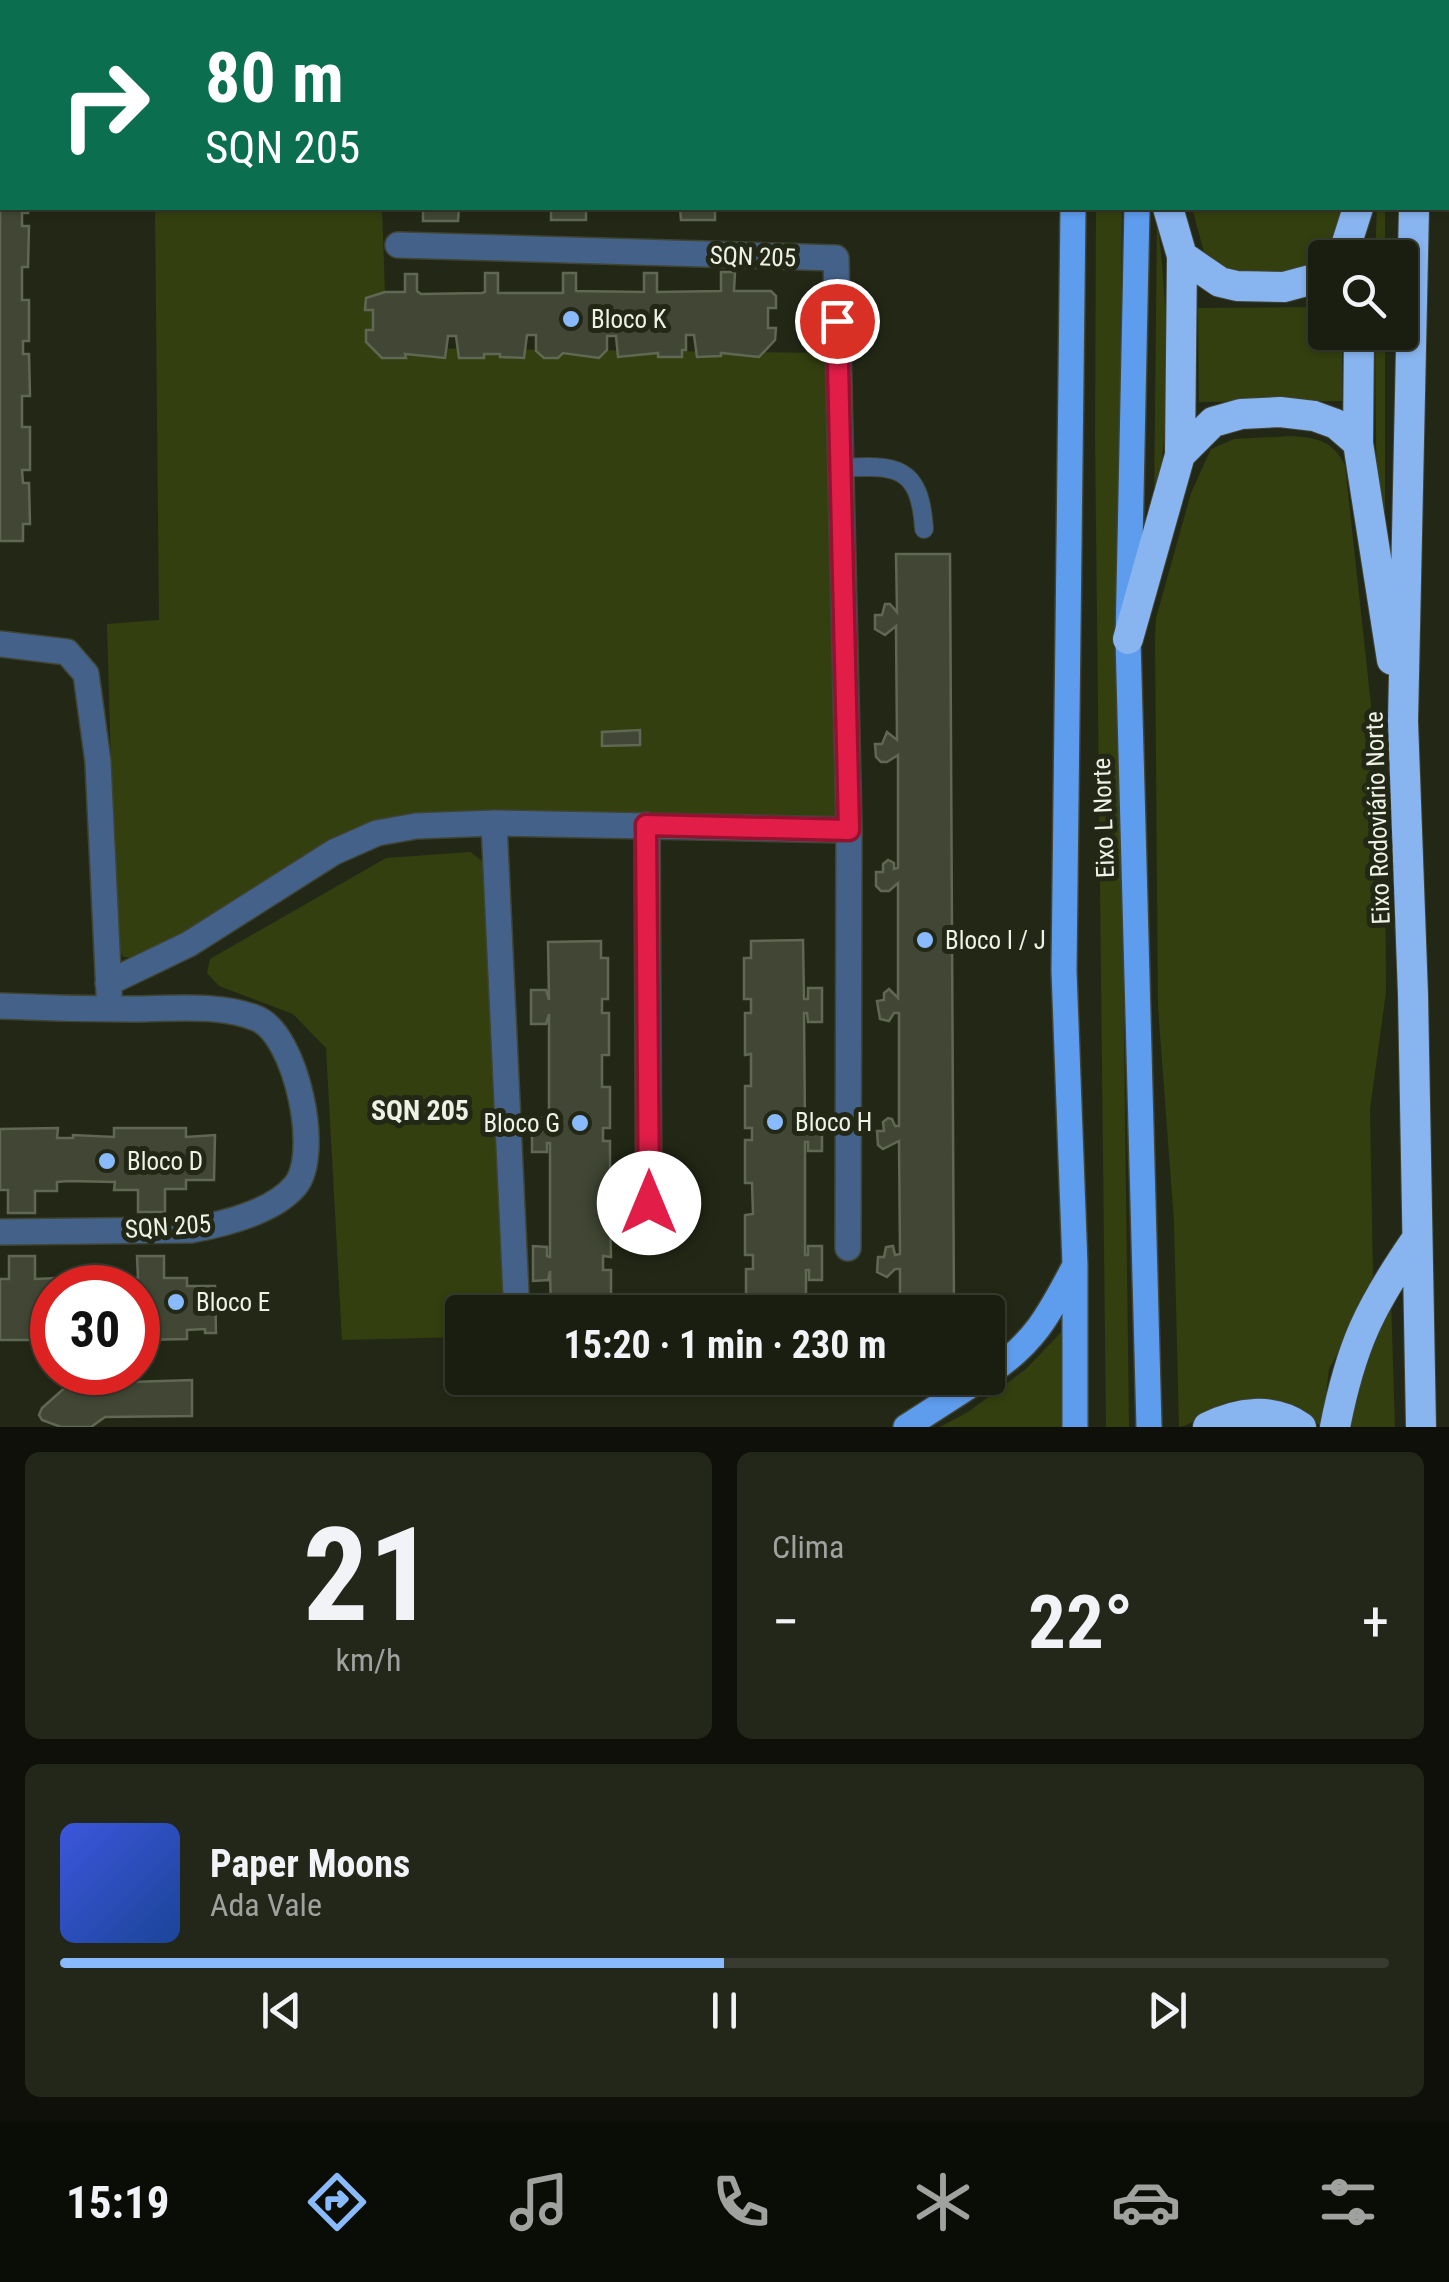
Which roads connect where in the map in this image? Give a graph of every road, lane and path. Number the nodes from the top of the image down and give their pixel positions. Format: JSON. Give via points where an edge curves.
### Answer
{"nodes":[{"id":1,"x":1073,"y":210,"type":"edge"},
{"id":2,"x":1137,"y":210,"type":"edge"},
{"id":3,"x":1169,"y":210,"type":"edge"},
{"id":4,"x":1357,"y":210,"type":"edge"},
{"id":5,"x":1414,"y":210,"type":"edge"},
{"id":6,"x":1347,"y":240,"type":"edge"},
{"id":7,"x":398,"y":244,"type":"dead end"},
{"id":8,"x":1182,"y":256,"type":"junction"},
{"id":9,"x":1308,"y":275,"type":"edge"},
{"id":10,"x":1360,"y":350,"type":"edge"},
{"id":11,"x":1358,"y":442,"type":"junction"},
{"id":12,"x":1180,"y":456,"type":"junction"},
{"id":13,"x":840,"y":468,"type":"junction"},
{"id":14,"x":924,"y":528,"type":"dead end"},
{"id":15,"x":1128,"y":639,"type":"junction"},
{"id":16,"x":0,"y":644,"type":"edge"},
{"id":17,"x":1403,"y":721,"type":"junction"},
{"id":18,"x":494,"y":824,"type":"junction"},
{"id":19,"x":646,"y":825,"type":"junction"},
{"id":20,"x":849,"y":830,"type":"junction"},
{"id":21,"x":108,"y":983,"type":"junction"},
{"id":22,"x":0,"y":1006,"type":"edge"},
{"id":23,"x":111,"y":1009,"type":"junction"},
{"id":24,"x":0,"y":1232,"type":"edge"},
{"id":25,"x":649,"y":1240,"type":"dead end"},
{"id":26,"x":1416,"y":1240,"type":"junction"},
{"id":27,"x":848,"y":1248,"type":"dead end"},
{"id":28,"x":1075,"y":1265,"type":"junction"},
{"id":29,"x":516,"y":1294,"type":"dead end"},
{"id":30,"x":1005,"y":1363,"type":"edge"},
{"id":31,"x":956,"y":1395,"type":"edge"},
{"id":32,"x":906,"y":1427,"type":"edge"},
{"id":33,"x":1075,"y":1427,"type":"edge"},
{"id":34,"x":1149,"y":1427,"type":"edge"},
{"id":35,"x":1208,"y":1427,"type":"edge"},
{"id":36,"x":1301,"y":1427,"type":"edge"},
{"id":37,"x":1335,"y":1427,"type":"edge"},
{"id":38,"x":1421,"y":1427,"type":"edge"}],
"edges":[{"from":1,"to":28,"type":"main road","name":"Eixo L Norte","via":[[1064,971]]},
{"from":2,"to":15,"type":"main road","name":"Eixo L Norte"},
{"from":3,"to":8,"type":"highway"},
{"from":4,"to":6,"type":"highway"},
{"from":5,"to":17,"type":"highway","name":"Eixo Rodoviário Norte"},
{"from":7,"to":13,"type":"street","name":"SQN 205","via":[[836,258]]},
{"from":8,"to":9,"type":"highway","via":[[1237,286],[1284,286]]},
{"from":8,"to":12,"type":"highway"},
{"from":10,"to":11,"type":"highway"},
{"from":11,"to":12,"type":"highway","via":[[1314,416],[1240,414],[1212,422]]},
{"from":11,"to":17,"type":"highway"},
{"from":12,"to":15,"type":"highway"},
{"from":13,"to":14,"type":"lane","via":[[889,466],[906,474],[922,503]]},
{"from":13,"to":20,"type":"street","name":"SQN 205"},
{"from":15,"to":34,"type":"main road","name":"Eixo L Norte"},
{"from":16,"to":21,"type":"street","via":[[67,652],[86,674],[98,762]]},
{"from":17,"to":26,"type":"highway","name":"Eixo Rodoviário Norte"},
{"from":18,"to":19,"type":"street"},
{"from":18,"to":21,"type":"street","via":[[376,834],[334,852],[189,944]]},
{"from":18,"to":29,"type":"street"},
{"from":19,"to":20,"type":"street"},
{"from":19,"to":25,"type":"street"},
{"from":20,"to":27,"type":"street","name":"SQN 205"},
{"from":21,"to":23,"type":"street"},
{"from":22,"to":23,"type":"street","name":"SQN 205"},
{"from":23,"to":24,"type":"street","name":"SQN 205","via":[[205,1010],[268,1026],[287,1054],[304,1117],[308,1150],[296,1185],[274,1203],[191,1230]]},
{"from":26,"to":37,"type":"highway","via":[[1354,1346]]},
{"from":26,"to":38,"type":"highway","name":"Eixo Rodoviário Norte"},
{"from":28,"to":30,"type":"main road","via":[[1050,1314]]},
{"from":28,"to":33,"type":"main road","name":"Eixo L Norte"},
{"from":31,"to":32,"type":"main road"},
{"from":35,"to":36,"type":"highway","via":[[1238,1414],[1264,1414]]}]}
